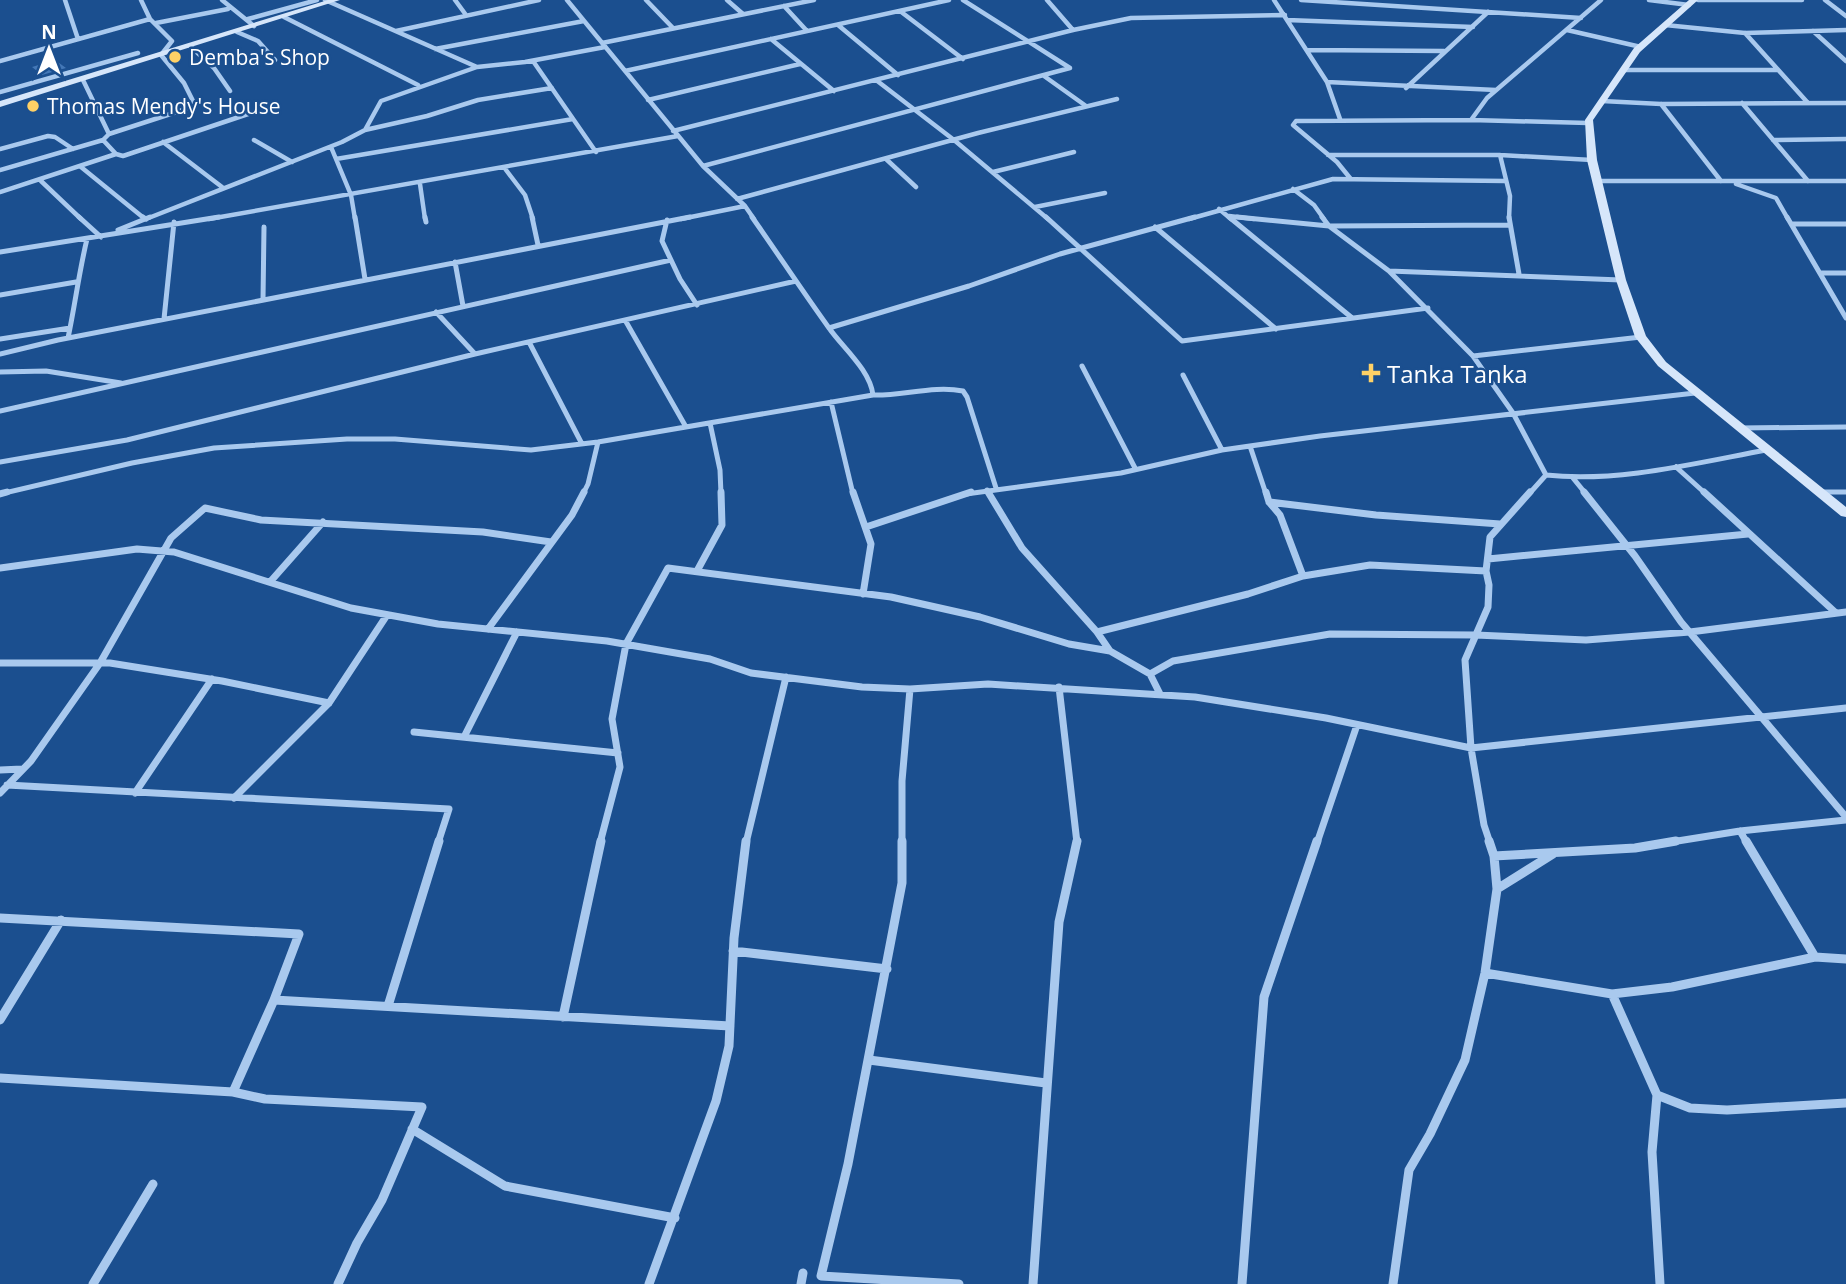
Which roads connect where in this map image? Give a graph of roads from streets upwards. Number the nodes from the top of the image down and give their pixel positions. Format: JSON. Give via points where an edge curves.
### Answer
{"nodes":[{"id":1,"x":65,"y":0,"type":"edge"},
{"id":2,"x":141,"y":0,"type":"edge"},
{"id":3,"x":222,"y":0,"type":"edge"},
{"id":4,"x":317,"y":0,"type":"edge"},
{"id":5,"x":455,"y":0,"type":"edge"},
{"id":6,"x":539,"y":0,"type":"edge"},
{"id":7,"x":567,"y":0,"type":"edge"},
{"id":8,"x":646,"y":0,"type":"edge"},
{"id":9,"x":727,"y":0,"type":"edge"},
{"id":10,"x":814,"y":0,"type":"edge"},
{"id":11,"x":949,"y":0,"type":"edge"},
{"id":12,"x":963,"y":0,"type":"edge"},
{"id":13,"x":1047,"y":0,"type":"edge"},
{"id":14,"x":1273,"y":0,"type":"edge"},
{"id":15,"x":1301,"y":0,"type":"edge"},
{"id":16,"x":1444,"y":0,"type":"edge"},
{"id":17,"x":1601,"y":0,"type":"edge"},
{"id":18,"x":1649,"y":0,"type":"edge"},
{"id":19,"x":1802,"y":0,"type":"edge"},
{"id":20,"x":1825,"y":0,"type":"edge"},
{"id":21,"x":330,"y":1,"type":"edge"},
{"id":22,"x":807,"y":1,"type":"edge"},
{"id":23,"x":1693,"y":2,"type":"edge"},
{"id":24,"x":784,"y":6,"type":"junction"},
{"id":25,"x":228,"y":9,"type":"junction"},
{"id":26,"x":1444,"y":9,"type":"junction"},
{"id":27,"x":900,"y":11,"type":"junction"},
{"id":28,"x":1488,"y":12,"type":"junction"},
{"id":29,"x":743,"y":14,"type":"junction"},
{"id":30,"x":466,"y":15,"type":"junction"},
{"id":31,"x":1846,"y":16,"type":"edge"},
{"id":32,"x":284,"y":17,"type":"junction"},
{"id":33,"x":1286,"y":18,"type":"junction"},
{"id":34,"x":1581,"y":18,"type":"junction"},
{"id":35,"x":150,"y":19,"type":"junction"},
{"id":36,"x":584,"y":21,"type":"junction"},
{"id":37,"x":156,"y":23,"type":"junction"},
{"id":38,"x":251,"y":23,"type":"junction"},
{"id":39,"x":838,"y":24,"type":"junction"},
{"id":40,"x":1665,"y":25,"type":"junction"},
{"id":41,"x":1473,"y":27,"type":"junction"},
{"id":42,"x":673,"y":28,"type":"junction"},
{"id":43,"x":1073,"y":30,"type":"junction"},
{"id":44,"x":1567,"y":30,"type":"junction"},
{"id":45,"x":1846,"y":30,"type":"edge"},
{"id":46,"x":807,"y":31,"type":"junction"},
{"id":47,"x":1812,"y":31,"type":"junction"},
{"id":48,"x":237,"y":32,"type":"junction"},
{"id":49,"x":395,"y":32,"type":"junction"},
{"id":50,"x":1745,"y":33,"type":"junction"},
{"id":51,"x":78,"y":39,"type":"junction"},
{"id":52,"x":771,"y":39,"type":"junction"},
{"id":53,"x":1027,"y":43,"type":"junction"},
{"id":54,"x":604,"y":45,"type":"junction"},
{"id":55,"x":190,"y":46,"type":"junction"},
{"id":56,"x":1641,"y":47,"type":"junction"},
{"id":57,"x":435,"y":50,"type":"junction"},
{"id":58,"x":1307,"y":50,"type":"junction"},
{"id":59,"x":0,"y":51,"type":"edge"},
{"id":60,"x":1444,"y":51,"type":"junction"},
{"id":61,"x":138,"y":53,"type":"dead end"},
{"id":62,"x":161,"y":55,"type":"junction"},
{"id":63,"x":963,"y":59,"type":"junction"},
{"id":64,"x":3,"y":60,"type":"edge"},
{"id":65,"x":275,"y":60,"type":"dead end"},
{"id":66,"x":533,"y":61,"type":"junction"},
{"id":67,"x":1846,"y":61,"type":"edge"},
{"id":68,"x":800,"y":64,"type":"junction"},
{"id":69,"x":477,"y":67,"type":"junction"},
{"id":70,"x":1624,"y":69,"type":"junction"},
{"id":71,"x":1777,"y":70,"type":"junction"},
{"id":72,"x":625,"y":71,"type":"junction"},
{"id":73,"x":898,"y":75,"type":"junction"},
{"id":74,"x":1044,"y":76,"type":"junction"},
{"id":75,"x":83,"y":80,"type":"junction"},
{"id":76,"x":876,"y":80,"type":"junction"},
{"id":77,"x":1327,"y":82,"type":"junction"},
{"id":78,"x":33,"y":83,"type":"junction"},
{"id":79,"x":418,"y":85,"type":"junction"},
{"id":80,"x":552,"y":88,"type":"junction"},
{"id":81,"x":1406,"y":88,"type":"junction"},
{"id":82,"x":1496,"y":90,"type":"junction"},
{"id":83,"x":230,"y":91,"type":"dead end"},
{"id":84,"x":834,"y":91,"type":"junction"},
{"id":85,"x":0,"y":92,"type":"edge"},
{"id":86,"x":41,"y":92,"type":"junction"},
{"id":87,"x":1117,"y":99,"type":"dead end"},
{"id":88,"x":648,"y":100,"type":"junction"},
{"id":89,"x":1602,"y":101,"type":"junction"},
{"id":90,"x":1742,"y":103,"type":"junction"},
{"id":91,"x":1808,"y":103,"type":"junction"},
{"id":92,"x":1846,"y":103,"type":"edge"},
{"id":93,"x":0,"y":104,"type":"edge"},
{"id":94,"x":1661,"y":104,"type":"junction"},
{"id":95,"x":1086,"y":106,"type":"junction"},
{"id":96,"x":911,"y":109,"type":"junction"},
{"id":97,"x":251,"y":113,"type":"dead end"},
{"id":98,"x":573,"y":119,"type":"junction"},
{"id":99,"x":1340,"y":120,"type":"junction"},
{"id":100,"x":1471,"y":120,"type":"junction"},
{"id":101,"x":1588,"y":123,"type":"junction"},
{"id":102,"x":365,"y":130,"type":"junction"},
{"id":103,"x":676,"y":133,"type":"junction"},
{"id":104,"x":109,"y":134,"type":"junction"},
{"id":105,"x":1846,"y":139,"type":"edge"},
{"id":106,"x":103,"y":140,"type":"junction"},
{"id":107,"x":254,"y":140,"type":"dead end"},
{"id":108,"x":954,"y":140,"type":"junction"},
{"id":109,"x":1773,"y":140,"type":"junction"},
{"id":110,"x":163,"y":142,"type":"junction"},
{"id":111,"x":331,"y":147,"type":"junction"},
{"id":112,"x":0,"y":149,"type":"edge"},
{"id":113,"x":73,"y":149,"type":"junction"},
{"id":114,"x":596,"y":152,"type":"junction"},
{"id":115,"x":1074,"y":152,"type":"dead end"},
{"id":116,"x":116,"y":154,"type":"junction"},
{"id":117,"x":1328,"y":155,"type":"junction"},
{"id":118,"x":1500,"y":155,"type":"junction"},
{"id":119,"x":337,"y":159,"type":"junction"},
{"id":120,"x":886,"y":159,"type":"junction"},
{"id":121,"x":1592,"y":159,"type":"junction"},
{"id":122,"x":292,"y":162,"type":"junction"},
{"id":123,"x":702,"y":166,"type":"junction"},
{"id":124,"x":81,"y":167,"type":"junction"},
{"id":125,"x":0,"y":170,"type":"edge"},
{"id":126,"x":506,"y":170,"type":"junction"},
{"id":127,"x":993,"y":172,"type":"junction"},
{"id":128,"x":1350,"y":178,"type":"junction"},
{"id":129,"x":41,"y":181,"type":"junction"},
{"id":130,"x":1505,"y":181,"type":"junction"},
{"id":131,"x":1597,"y":181,"type":"junction"},
{"id":132,"x":1721,"y":181,"type":"junction"},
{"id":133,"x":1730,"y":181,"type":"junction"},
{"id":134,"x":1768,"y":181,"type":"junction"},
{"id":135,"x":1808,"y":181,"type":"junction"},
{"id":136,"x":1846,"y":181,"type":"edge"},
{"id":137,"x":420,"y":184,"type":"junction"},
{"id":138,"x":222,"y":187,"type":"junction"},
{"id":139,"x":916,"y":187,"type":"dead end"},
{"id":140,"x":1293,"y":189,"type":"junction"},
{"id":141,"x":0,"y":192,"type":"edge"},
{"id":142,"x":1105,"y":193,"type":"dead end"},
{"id":143,"x":351,"y":195,"type":"junction"},
{"id":144,"x":1776,"y":198,"type":"junction"},
{"id":145,"x":737,"y":199,"type":"junction"},
{"id":146,"x":745,"y":206,"type":"junction"},
{"id":147,"x":1035,"y":207,"type":"junction"},
{"id":148,"x":1219,"y":209,"type":"junction"},
{"id":149,"x":1229,"y":216,"type":"junction"},
{"id":150,"x":146,"y":219,"type":"junction"},
{"id":151,"x":667,"y":220,"type":"junction"},
{"id":152,"x":174,"y":222,"type":"junction"},
{"id":153,"x":426,"y":222,"type":"dead end"},
{"id":154,"x":1792,"y":224,"type":"junction"},
{"id":155,"x":1846,"y":224,"type":"edge"},
{"id":156,"x":1509,"y":225,"type":"junction"},
{"id":157,"x":1329,"y":226,"type":"junction"},
{"id":158,"x":264,"y":227,"type":"dead end"},
{"id":159,"x":1155,"y":227,"type":"junction"},
{"id":160,"x":99,"y":238,"type":"junction"},
{"id":161,"x":86,"y":239,"type":"junction"},
{"id":162,"x":538,"y":245,"type":"junction"},
{"id":163,"x":1083,"y":248,"type":"junction"},
{"id":164,"x":0,"y":252,"type":"edge"},
{"id":165,"x":671,"y":260,"type":"junction"},
{"id":166,"x":455,"y":261,"type":"junction"},
{"id":167,"x":1389,"y":271,"type":"junction"},
{"id":168,"x":1821,"y":273,"type":"junction"},
{"id":169,"x":1846,"y":273,"type":"edge"},
{"id":170,"x":1519,"y":274,"type":"junction"},
{"id":171,"x":365,"y":279,"type":"junction"},
{"id":172,"x":1621,"y":280,"type":"junction"},
{"id":173,"x":796,"y":281,"type":"junction"},
{"id":174,"x":76,"y":282,"type":"junction"},
{"id":175,"x":0,"y":295,"type":"edge"},
{"id":176,"x":262,"y":300,"type":"junction"},
{"id":177,"x":697,"y":305,"type":"junction"},
{"id":178,"x":463,"y":306,"type":"junction"},
{"id":179,"x":1428,"y":308,"type":"junction"},
{"id":180,"x":436,"y":312,"type":"junction"},
{"id":181,"x":1351,"y":317,"type":"junction"},
{"id":182,"x":1846,"y":318,"type":"edge"},
{"id":183,"x":164,"y":319,"type":"junction"},
{"id":184,"x":625,"y":320,"type":"junction"},
{"id":185,"x":69,"y":328,"type":"junction"},
{"id":186,"x":829,"y":328,"type":"junction"},
{"id":187,"x":1276,"y":329,"type":"junction"},
{"id":188,"x":1641,"y":337,"type":"junction"},
{"id":189,"x":68,"y":338,"type":"junction"},
{"id":190,"x":0,"y":339,"type":"edge"},
{"id":191,"x":529,"y":342,"type":"junction"},
{"id":192,"x":0,"y":354,"type":"edge"},
{"id":193,"x":475,"y":354,"type":"junction"},
{"id":194,"x":1473,"y":356,"type":"junction"},
{"id":195,"x":1082,"y":366,"type":"dead end"},
{"id":196,"x":0,"y":372,"type":"edge"},
{"id":197,"x":1183,"y":374,"type":"dead end"},
{"id":198,"x":126,"y":383,"type":"junction"},
{"id":199,"x":1695,"y":393,"type":"junction"},
{"id":200,"x":873,"y":395,"type":"junction"},
{"id":201,"x":831,"y":402,"type":"junction"},
{"id":202,"x":0,"y":411,"type":"edge"},
{"id":203,"x":1515,"y":414,"type":"junction"},
{"id":204,"x":710,"y":423,"type":"junction"},
{"id":205,"x":686,"y":427,"type":"junction"},
{"id":206,"x":1846,"y":427,"type":"edge"},
{"id":207,"x":1739,"y":428,"type":"junction"},
{"id":208,"x":598,"y":442,"type":"junction"},
{"id":209,"x":582,"y":444,"type":"junction"},
{"id":210,"x":1250,"y":446,"type":"junction"},
{"id":211,"x":1222,"y":450,"type":"junction"},
{"id":212,"x":1766,"y":450,"type":"junction"},
{"id":213,"x":0,"y":462,"type":"edge"},
{"id":214,"x":1676,"y":467,"type":"junction"},
{"id":215,"x":1135,"y":468,"type":"junction"},
{"id":216,"x":1546,"y":475,"type":"junction"},
{"id":217,"x":1573,"y":478,"type":"junction"},
{"id":218,"x":996,"y":488,"type":"junction"},
{"id":219,"x":987,"y":490,"type":"junction"},
{"id":220,"x":1819,"y":492,"type":"junction"},
{"id":221,"x":1846,"y":492,"type":"edge"},
{"id":222,"x":0,"y":494,"type":"edge"},
{"id":223,"x":1269,"y":502,"type":"junction"},
{"id":224,"x":1846,"y":513,"type":"edge"},
{"id":225,"x":323,"y":522,"type":"junction"},
{"id":226,"x":1500,"y":524,"type":"junction"},
{"id":227,"x":866,"y":527,"type":"junction"},
{"id":228,"x":1748,"y":534,"type":"junction"},
{"id":229,"x":551,"y":542,"type":"junction"},
{"id":230,"x":1626,"y":545,"type":"junction"},
{"id":231,"x":162,"y":551,"type":"junction"},
{"id":232,"x":1488,"y":559,"type":"junction"},
{"id":233,"x":0,"y":568,"type":"edge"},
{"id":234,"x":697,"y":571,"type":"junction"},
{"id":235,"x":1486,"y":571,"type":"junction"},
{"id":236,"x":1303,"y":576,"type":"junction"},
{"id":237,"x":270,"y":582,"type":"junction"},
{"id":238,"x":863,"y":594,"type":"junction"},
{"id":239,"x":1846,"y":612,"type":"edge"},
{"id":240,"x":1836,"y":614,"type":"junction"},
{"id":241,"x":387,"y":615,"type":"junction"},
{"id":242,"x":488,"y":629,"type":"junction"},
{"id":243,"x":517,"y":632,"type":"junction"},
{"id":244,"x":1097,"y":632,"type":"junction"},
{"id":245,"x":1689,"y":632,"type":"junction"},
{"id":246,"x":1476,"y":635,"type":"junction"},
{"id":247,"x":626,"y":644,"type":"junction"},
{"id":248,"x":1110,"y":651,"type":"junction"},
{"id":249,"x":0,"y":663,"type":"edge"},
{"id":250,"x":100,"y":663,"type":"junction"},
{"id":251,"x":1150,"y":674,"type":"junction"},
{"id":252,"x":786,"y":677,"type":"junction"},
{"id":253,"x":212,"y":680,"type":"junction"},
{"id":254,"x":1059,"y":687,"type":"junction"},
{"id":255,"x":910,"y":689,"type":"junction"},
{"id":256,"x":1160,"y":694,"type":"junction"},
{"id":257,"x":328,"y":703,"type":"junction"},
{"id":258,"x":1846,"y":708,"type":"edge"},
{"id":259,"x":1760,"y":718,"type":"junction"},
{"id":260,"x":1357,"y":725,"type":"junction"},
{"id":261,"x":414,"y":732,"type":"dead end"},
{"id":262,"x":464,"y":737,"type":"junction"},
{"id":263,"x":1471,"y":748,"type":"junction"},
{"id":264,"x":618,"y":753,"type":"junction"},
{"id":265,"x":23,"y":769,"type":"junction"},
{"id":266,"x":0,"y":770,"type":"edge"},
{"id":267,"x":7,"y":785,"type":"junction"},
{"id":268,"x":0,"y":793,"type":"edge"},
{"id":269,"x":135,"y":793,"type":"junction"},
{"id":270,"x":234,"y":798,"type":"junction"},
{"id":271,"x":1846,"y":819,"type":"edge"},
{"id":272,"x":1740,"y":831,"type":"junction"},
{"id":273,"x":1555,"y":853,"type":"junction"},
{"id":274,"x":1494,"y":856,"type":"junction"},
{"id":275,"x":1497,"y":889,"type":"junction"},
{"id":276,"x":0,"y":918,"type":"edge"},
{"id":277,"x":61,"y":920,"type":"junction"},
{"id":278,"x":733,"y":951,"type":"junction"},
{"id":279,"x":1815,"y":957,"type":"junction"},
{"id":280,"x":1846,"y":958,"type":"edge"},
{"id":281,"x":887,"y":969,"type":"junction"},
{"id":282,"x":1485,"y":973,"type":"junction"},
{"id":283,"x":1612,"y":994,"type":"junction"},
{"id":284,"x":274,"y":1000,"type":"junction"},
{"id":285,"x":388,"y":1006,"type":"junction"},
{"id":286,"x":563,"y":1017,"type":"junction"},
{"id":287,"x":0,"y":1020,"type":"edge"},
{"id":288,"x":730,"y":1027,"type":"junction"},
{"id":289,"x":869,"y":1060,"type":"junction"},
{"id":290,"x":0,"y":1078,"type":"edge"},
{"id":291,"x":1046,"y":1083,"type":"junction"},
{"id":292,"x":233,"y":1093,"type":"junction"},
{"id":293,"x":1657,"y":1095,"type":"junction"},
{"id":294,"x":1846,"y":1103,"type":"edge"},
{"id":295,"x":412,"y":1129,"type":"junction"},
{"id":296,"x":153,"y":1184,"type":"dead end"},
{"id":297,"x":675,"y":1218,"type":"junction"},
{"id":298,"x":93,"y":1284,"type":"edge"},
{"id":299,"x":338,"y":1284,"type":"edge"},
{"id":300,"x":649,"y":1284,"type":"edge"},
{"id":301,"x":959,"y":1284,"type":"edge"},
{"id":302,"x":1033,"y":1284,"type":"edge"},
{"id":303,"x":1242,"y":1284,"type":"edge"},
{"id":304,"x":1393,"y":1284,"type":"edge"},
{"id":305,"x":1660,"y":1284,"type":"edge"}],
"edges":[{"from":1,"to":51,"type":"street"},
{"from":2,"to":35,"type":"street"},
{"from":3,"to":25,"type":"street"},
{"from":4,"to":38,"type":"street"},
{"from":5,"to":30,"type":"street"},
{"from":6,"to":30,"type":"street"},
{"from":7,"to":36,"type":"street"},
{"from":8,"to":42,"type":"street"},
{"from":9,"to":29,"type":"street"},
{"from":10,"to":22,"type":"street"},
{"from":11,"to":27,"type":"street"},
{"from":12,"to":53,"type":"street"},
{"from":13,"to":43,"type":"street"},
{"from":14,"to":33,"type":"street"},
{"from":15,"to":26,"type":"street"},
{"from":16,"to":26,"type":"street"},
{"from":17,"to":34,"type":"street"},
{"from":18,"to":23,"type":"street"},
{"from":19,"to":23,"type":"street"},
{"from":20,"to":31,"type":"street"},
{"from":21,"to":32,"type":"street"},
{"from":21,"to":49,"type":"street"},
{"from":22,"to":24,"type":"street"},
{"from":23,"to":40,"type":"street"},
{"from":24,"to":29,"type":"street"},
{"from":24,"to":46,"type":"street"},
{"from":25,"to":37,"type":"street"},
{"from":25,"to":38,"type":"street"},
{"from":26,"to":28,"type":"street"},
{"from":27,"to":39,"type":"street"},
{"from":27,"to":63,"type":"street"},
{"from":28,"to":34,"type":"street"},
{"from":28,"to":41,"type":"street"},
{"from":29,"to":42,"type":"street"},
{"from":30,"to":49,"type":"street"},
{"from":32,"to":38,"type":"street"},
{"from":32,"to":79,"type":"street"},
{"from":33,"to":41,"type":"street"},
{"from":33,"to":43,"type":"street","via":[[1131,18]]},
{"from":33,"to":58,"type":"street"},
{"from":34,"to":44,"type":"street"},
{"from":35,"to":37,"type":"street"},
{"from":35,"to":51,"type":"street"},
{"from":36,"to":54,"type":"street"},
{"from":36,"to":57,"type":"street"},
{"from":37,"to":62,"type":"street","via":[[172,41]]},
{"from":38,"to":48,"type":"street"},
{"from":39,"to":46,"type":"street"},
{"from":39,"to":73,"type":"street"},
{"from":40,"to":50,"type":"street"},
{"from":40,"to":56,"type":"street"},
{"from":41,"to":60,"type":"street"},
{"from":42,"to":54,"type":"street"},
{"from":43,"to":53,"type":"street"},
{"from":44,"to":56,"type":"street"},
{"from":44,"to":82,"type":"street"},
{"from":45,"to":47,"type":"street"},
{"from":46,"to":52,"type":"street"},
{"from":47,"to":50,"type":"street"},
{"from":47,"to":67,"type":"street"},
{"from":48,"to":55,"type":"street"},
{"from":48,"to":65,"type":"street","via":[[258,41]]},
{"from":49,"to":57,"type":"street"},
{"from":50,"to":71,"type":"street"},
{"from":51,"to":64,"type":"street"},
{"from":52,"to":68,"type":"street"},
{"from":52,"to":72,"type":"street"},
{"from":53,"to":63,"type":"street"},
{"from":53,"to":74,"type":"street","via":[[1070,68]]},
{"from":54,"to":66,"type":"street"},
{"from":54,"to":72,"type":"street"},
{"from":55,"to":62,"type":"street"},
{"from":55,"to":83,"type":"street"},
{"from":56,"to":70,"type":"street"},
{"from":57,"to":69,"type":"street"},
{"from":58,"to":60,"type":"street"},
{"from":58,"to":77,"type":"street"},
{"from":59,"to":64,"type":"street"},
{"from":60,"to":81,"type":"street"},
{"from":61,"to":78,"type":"street"},
{"from":62,"to":75,"type":"street"},
{"from":62,"to":104,"type":"street","via":[[184,83],[192,107]]},
{"from":63,"to":73,"type":"street"},
{"from":66,"to":69,"type":"street"},
{"from":66,"to":80,"type":"street"},
{"from":68,"to":84,"type":"street"},
{"from":68,"to":88,"type":"street"},
{"from":69,"to":79,"type":"street"},
{"from":70,"to":71,"type":"street"},
{"from":70,"to":89,"type":"street"},
{"from":71,"to":91,"type":"street"},
{"from":72,"to":88,"type":"street"},
{"from":73,"to":76,"type":"street"},
{"from":74,"to":95,"type":"street"},
{"from":74,"to":96,"type":"street"},
{"from":75,"to":86,"type":"street"},
{"from":75,"to":104,"type":"street"},
{"from":76,"to":84,"type":"street"},
{"from":76,"to":96,"type":"street"},
{"from":77,"to":81,"type":"street"},
{"from":77,"to":99,"type":"street"},
{"from":78,"to":85,"type":"street"},
{"from":78,"to":86,"type":"street"},
{"from":79,"to":102,"type":"street","via":[[381,101]]},
{"from":80,"to":98,"type":"street"},
{"from":80,"to":102,"type":"street","via":[[478,100]]},
{"from":81,"to":82,"type":"street"},
{"from":82,"to":100,"type":"street"},
{"from":84,"to":103,"type":"street"},
{"from":86,"to":93,"type":"street"},
{"from":87,"to":95,"type":"street"},
{"from":88,"to":103,"type":"street"},
{"from":89,"to":94,"type":"street"},
{"from":89,"to":101,"type":"street"},
{"from":90,"to":91,"type":"street"},
{"from":90,"to":94,"type":"street"},
{"from":90,"to":109,"type":"street"},
{"from":91,"to":92,"type":"street"},
{"from":94,"to":132,"type":"street"},
{"from":95,"to":108,"type":"street"},
{"from":96,"to":108,"type":"street"},
{"from":96,"to":123,"type":"street"},
{"from":97,"to":110,"type":"street"},
{"from":98,"to":114,"type":"street"},
{"from":98,"to":119,"type":"street"},
{"from":99,"to":100,"type":"street"},
{"from":99,"to":117,"type":"street","via":[[1296,121],[1293,125]]},
{"from":100,"to":101,"type":"street"},
{"from":101,"to":121,"type":"street"},
{"from":102,"to":111,"type":"street"},
{"from":103,"to":114,"type":"street"},
{"from":103,"to":123,"type":"street"},
{"from":104,"to":106,"type":"street"},
{"from":105,"to":109,"type":"street"},
{"from":106,"to":113,"type":"street"},
{"from":106,"to":116,"type":"street"},
{"from":107,"to":122,"type":"street"},
{"from":108,"to":120,"type":"street"},
{"from":108,"to":127,"type":"street"},
{"from":109,"to":135,"type":"street"},
{"from":110,"to":116,"type":"street","via":[[123,156]]},
{"from":110,"to":138,"type":"street"},
{"from":111,"to":119,"type":"street"},
{"from":111,"to":122,"type":"street"},
{"from":112,"to":113,"type":"street","via":[[48,136]]},
{"from":113,"to":125,"type":"street"},
{"from":114,"to":126,"type":"street"},
{"from":115,"to":127,"type":"street"},
{"from":116,"to":124,"type":"street"},
{"from":117,"to":118,"type":"street"},
{"from":117,"to":128,"type":"street"},
{"from":118,"to":121,"type":"street"},
{"from":118,"to":130,"type":"street"},
{"from":119,"to":143,"type":"street"},
{"from":120,"to":139,"type":"street"},
{"from":120,"to":145,"type":"street"},
{"from":121,"to":131,"type":"street"},
{"from":122,"to":138,"type":"street"},
{"from":123,"to":145,"type":"street"},
{"from":124,"to":129,"type":"street"},
{"from":124,"to":150,"type":"street"},
{"from":126,"to":137,"type":"street"},
{"from":126,"to":162,"type":"street","via":[[521,183]]},
{"from":127,"to":147,"type":"street"},
{"from":128,"to":130,"type":"street"},
{"from":128,"to":140,"type":"street"},
{"from":129,"to":141,"type":"street"},
{"from":129,"to":160,"type":"street"},
{"from":130,"to":156,"type":"street","via":[[1510,196]]},
{"from":131,"to":132,"type":"street"},
{"from":131,"to":172,"type":"street"},
{"from":132,"to":133,"type":"street"},
{"from":133,"to":134,"type":"street"},
{"from":133,"to":144,"type":"street"},
{"from":134,"to":135,"type":"street"},
{"from":134,"to":144,"type":"street"},
{"from":135,"to":136,"type":"street"},
{"from":137,"to":143,"type":"street"},
{"from":137,"to":153,"type":"street"},
{"from":138,"to":150,"type":"street"},
{"from":140,"to":148,"type":"street"},
{"from":140,"to":157,"type":"street","via":[[1314,205]]},
{"from":142,"to":147,"type":"street"},
{"from":143,"to":152,"type":"street"},
{"from":143,"to":171,"type":"street"},
{"from":144,"to":154,"type":"street"},
{"from":145,"to":146,"type":"street"},
{"from":146,"to":151,"type":"street"},
{"from":146,"to":173,"type":"street"},
{"from":147,"to":163,"type":"street"},
{"from":148,"to":149,"type":"street"},
{"from":148,"to":159,"type":"street"},
{"from":149,"to":157,"type":"street"},
{"from":149,"to":181,"type":"street"},
{"from":150,"to":160,"type":"street"},
{"from":151,"to":162,"type":"street"},
{"from":151,"to":165,"type":"street","via":[[662,241]]},
{"from":152,"to":160,"type":"street"},
{"from":152,"to":183,"type":"street"},
{"from":154,"to":155,"type":"street"},
{"from":154,"to":168,"type":"street"},
{"from":156,"to":157,"type":"street"},
{"from":156,"to":170,"type":"street"},
{"from":157,"to":167,"type":"street"},
{"from":158,"to":176,"type":"street"},
{"from":159,"to":163,"type":"street"},
{"from":159,"to":187,"type":"street"},
{"from":160,"to":161,"type":"street"},
{"from":161,"to":164,"type":"street"},
{"from":161,"to":174,"type":"street"},
{"from":162,"to":166,"type":"street"},
{"from":163,"to":186,"type":"street"},
{"from":163,"to":187,"type":"street","via":[[1182,341]]},
{"from":165,"to":177,"type":"street"},
{"from":165,"to":178,"type":"street"},
{"from":166,"to":171,"type":"street"},
{"from":166,"to":178,"type":"street"},
{"from":167,"to":170,"type":"street"},
{"from":167,"to":179,"type":"street"},
{"from":168,"to":169,"type":"street"},
{"from":168,"to":182,"type":"street"},
{"from":170,"to":172,"type":"street"},
{"from":171,"to":176,"type":"street"},
{"from":172,"to":188,"type":"street"},
{"from":173,"to":177,"type":"street"},
{"from":173,"to":186,"type":"street"},
{"from":174,"to":175,"type":"street"},
{"from":174,"to":185,"type":"street"},
{"from":176,"to":183,"type":"street"},
{"from":177,"to":184,"type":"street"},
{"from":178,"to":180,"type":"street"},
{"from":179,"to":181,"type":"street"},
{"from":179,"to":194,"type":"street"},
{"from":180,"to":193,"type":"street"},
{"from":180,"to":198,"type":"street"},
{"from":181,"to":187,"type":"street"},
{"from":183,"to":189,"type":"street"},
{"from":184,"to":191,"type":"street"},
{"from":184,"to":205,"type":"street"},
{"from":185,"to":189,"type":"street"},
{"from":185,"to":190,"type":"street"},
{"from":186,"to":200,"type":"street","via":[[866,376]]},
{"from":188,"to":194,"type":"street"},
{"from":188,"to":199,"type":"street","via":[[1662,364]]},
{"from":189,"to":192,"type":"street"},
{"from":191,"to":193,"type":"street"},
{"from":191,"to":209,"type":"street"},
{"from":193,"to":213,"type":"street","via":[[137,438]]},
{"from":194,"to":203,"type":"street"},
{"from":195,"to":215,"type":"street"},
{"from":196,"to":198,"type":"street","via":[[46,371]]},
{"from":197,"to":211,"type":"street"},
{"from":198,"to":202,"type":"street"},
{"from":199,"to":203,"type":"street"},
{"from":199,"to":207,"type":"street"},
{"from":200,"to":201,"type":"street"},
{"from":200,"to":218,"type":"street","via":[[963,391]]},
{"from":201,"to":204,"type":"street"},
{"from":201,"to":227,"type":"street","via":[[856,507]]},
{"from":203,"to":210,"type":"street"},
{"from":203,"to":216,"type":"street"},
{"from":204,"to":205,"type":"street"},
{"from":204,"to":234,"type":"street","via":[[720,470],[722,524]]},
{"from":205,"to":208,"type":"street"},
{"from":206,"to":207,"type":"street"},
{"from":207,"to":212,"type":"street"},
{"from":208,"to":209,"type":"street"},
{"from":208,"to":229,"type":"street","via":[[588,484]]},
{"from":209,"to":222,"type":"street","via":[[531,450],[347,439],[214,448]]},
{"from":210,"to":211,"type":"street"},
{"from":210,"to":223,"type":"street"},
{"from":211,"to":215,"type":"street"},
{"from":212,"to":214,"type":"street"},
{"from":212,"to":220,"type":"street"},
{"from":214,"to":217,"type":"street"},
{"from":214,"to":228,"type":"street"},
{"from":215,"to":218,"type":"street"},
{"from":216,"to":217,"type":"street"},
{"from":216,"to":226,"type":"street"},
{"from":217,"to":230,"type":"street"},
{"from":218,"to":219,"type":"street"},
{"from":219,"to":227,"type":"street"},
{"from":219,"to":244,"type":"street","via":[[1022,548]]},
{"from":220,"to":221,"type":"street"},
{"from":220,"to":224,"type":"street"},
{"from":223,"to":226,"type":"street"},
{"from":223,"to":236,"type":"street","via":[[1280,515]]},
{"from":225,"to":229,"type":"street","via":[[482,532]]},
{"from":225,"to":231,"type":"street","via":[[261,520],[205,508]]},
{"from":225,"to":237,"type":"street"},
{"from":226,"to":232,"type":"street","via":[[1490,537]]},
{"from":227,"to":238,"type":"street","via":[[871,544]]},
{"from":228,"to":230,"type":"street"},
{"from":228,"to":240,"type":"street"},
{"from":229,"to":242,"type":"street"},
{"from":230,"to":232,"type":"street"},
{"from":230,"to":245,"type":"street"},
{"from":231,"to":233,"type":"street","via":[[94,553]]},
{"from":231,"to":237,"type":"street"},
{"from":231,"to":250,"type":"street"},
{"from":232,"to":235,"type":"street"},
{"from":234,"to":238,"type":"street"},
{"from":234,"to":247,"type":"street","via":[[668,568]]},
{"from":235,"to":236,"type":"street","via":[[1370,565]]},
{"from":235,"to":246,"type":"street","via":[[1488,607]]},
{"from":236,"to":244,"type":"street"},
{"from":237,"to":241,"type":"street"},
{"from":238,"to":248,"type":"street","via":[[980,617],[1069,644]]},
{"from":239,"to":240,"type":"street"},
{"from":240,"to":245,"type":"street"},
{"from":241,"to":242,"type":"street"},
{"from":241,"to":257,"type":"street"},
{"from":242,"to":243,"type":"street"},
{"from":243,"to":247,"type":"street"},
{"from":243,"to":262,"type":"street"},
{"from":244,"to":248,"type":"street"},
{"from":245,"to":246,"type":"street","via":[[1586,640]]},
{"from":245,"to":259,"type":"street"},
{"from":246,"to":251,"type":"street","via":[[1330,634],[1173,661]]},
{"from":246,"to":263,"type":"street","via":[[1465,660]]},
{"from":247,"to":252,"type":"street"},
{"from":247,"to":264,"type":"street","via":[[612,719]]},
{"from":248,"to":251,"type":"street"},
{"from":249,"to":250,"type":"street"},
{"from":250,"to":253,"type":"street"},
{"from":250,"to":265,"type":"street"},
{"from":251,"to":256,"type":"street"},
{"from":252,"to":255,"type":"street"},
{"from":252,"to":278,"type":"street","via":[[748,828]]},
{"from":253,"to":257,"type":"street"},
{"from":253,"to":269,"type":"street"},
{"from":254,"to":255,"type":"street","via":[[988,684]]},
{"from":254,"to":256,"type":"street"},
{"from":254,"to":291,"type":"street","via":[[1077,844],[1059,922]]},
{"from":255,"to":281,"type":"street","via":[[902,781],[902,883]]},
{"from":256,"to":260,"type":"street"},
{"from":257,"to":270,"type":"street"},
{"from":258,"to":259,"type":"street"},
{"from":259,"to":263,"type":"street"},
{"from":259,"to":271,"type":"street"},
{"from":260,"to":263,"type":"street"},
{"from":260,"to":303,"type":"street","via":[[1264,997]]},
{"from":261,"to":262,"type":"street"},
{"from":262,"to":264,"type":"street"},
{"from":263,"to":274,"type":"street"},
{"from":264,"to":286,"type":"street","via":[[620,767]]},
{"from":265,"to":266,"type":"street"},
{"from":265,"to":267,"type":"street"},
{"from":267,"to":268,"type":"street"},
{"from":267,"to":269,"type":"street"},
{"from":269,"to":270,"type":"street"},
{"from":270,"to":285,"type":"street","via":[[449,809]]},
{"from":271,"to":272,"type":"street"},
{"from":272,"to":273,"type":"street","via":[[1634,848]]},
{"from":272,"to":279,"type":"street"},
{"from":273,"to":274,"type":"street"},
{"from":273,"to":275,"type":"street"},
{"from":274,"to":275,"type":"street"},
{"from":275,"to":282,"type":"street"},
{"from":276,"to":277,"type":"street"},
{"from":277,"to":284,"type":"street","via":[[299,934]]},
{"from":277,"to":287,"type":"street"},
{"from":278,"to":281,"type":"street"},
{"from":278,"to":288,"type":"street"},
{"from":279,"to":280,"type":"street"},
{"from":279,"to":283,"type":"street","via":[[1672,987]]},
{"from":281,"to":289,"type":"street"},
{"from":282,"to":283,"type":"street"},
{"from":282,"to":304,"type":"street","via":[[1465,1060],[1409,1170]]},
{"from":283,"to":293,"type":"street"},
{"from":284,"to":285,"type":"street"},
{"from":284,"to":292,"type":"street"},
{"from":285,"to":286,"type":"street"},
{"from":286,"to":288,"type":"street"},
{"from":288,"to":297,"type":"street","via":[[716,1101]]},
{"from":289,"to":291,"type":"street"},
{"from":289,"to":301,"type":"street","via":[[821,1276]]},
{"from":290,"to":292,"type":"street"},
{"from":291,"to":302,"type":"street"},
{"from":292,"to":295,"type":"street","via":[[265,1100],[422,1107]]},
{"from":293,"to":294,"type":"street","via":[[1690,1108],[1727,1110]]},
{"from":293,"to":305,"type":"street","via":[[1653,1152]]},
{"from":295,"to":297,"type":"street","via":[[505,1186]]},
{"from":295,"to":299,"type":"street","via":[[382,1200]]},
{"from":296,"to":298,"type":"street"},
{"from":297,"to":300,"type":"street"}]}
